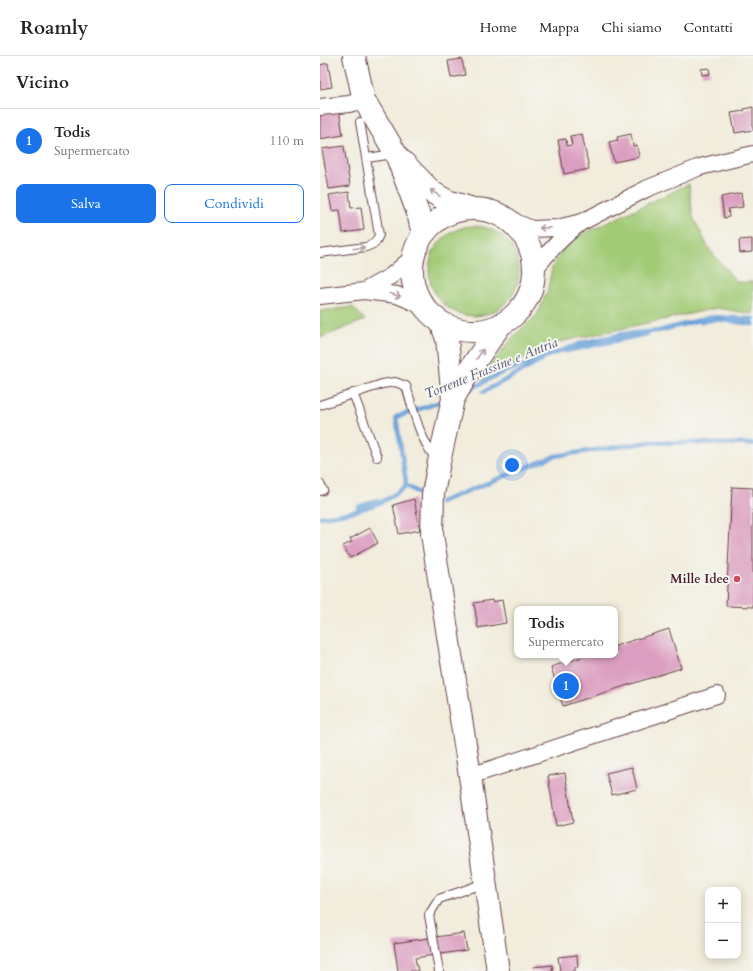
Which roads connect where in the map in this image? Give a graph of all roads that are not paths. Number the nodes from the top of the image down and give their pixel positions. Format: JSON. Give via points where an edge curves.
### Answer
{"nodes":[{"id":1,"x":354,"y":56,"type":"edge"},
{"id":2,"x":364,"y":100,"type":"junction"},
{"id":3,"x":320,"y":107,"type":"edge"},
{"id":4,"x":360,"y":122,"type":"dead end"},
{"id":5,"x":752,"y":148,"type":"edge"},
{"id":6,"x":396,"y":154,"type":"junction"},
{"id":7,"x":367,"y":158,"type":"junction"},
{"id":8,"x":470,"y":208,"type":"junction"},
{"id":9,"x":510,"y":220,"type":"junction"},
{"id":10,"x":582,"y":222,"type":"junction"},
{"id":11,"x":423,"y":234,"type":"junction"},
{"id":12,"x":320,"y":253,"type":"edge"},
{"id":13,"x":413,"y":257,"type":"junction"},
{"id":14,"x":535,"y":269,"type":"junction"},
{"id":15,"x":364,"y":291,"type":"junction"},
{"id":16,"x":320,"y":296,"type":"edge"},
{"id":17,"x":425,"y":307,"type":"junction"},
{"id":18,"x":441,"y":322,"type":"junction"},
{"id":19,"x":501,"y":324,"type":"junction"},
{"id":20,"x":353,"y":393,"type":"junction"},
{"id":21,"x":453,"y":399,"type":"junction"},
{"id":22,"x":320,"y":405,"type":"edge"},
{"id":23,"x":377,"y":457,"type":"dead end"},
{"id":24,"x":439,"y":462,"type":"junction"},
{"id":25,"x":320,"y":484,"type":"edge"},
{"id":26,"x":320,"y":491,"type":"edge"},
{"id":27,"x":717,"y":695,"type":"dead end"},
{"id":28,"x":470,"y":776,"type":"junction"},
{"id":29,"x":486,"y":883,"type":"junction"},
{"id":30,"x":440,"y":971,"type":"edge"},
{"id":31,"x":498,"y":971,"type":"edge"}],
"edges":[{"from":1,"to":2,"type":"main road"},
{"from":2,"to":3,"type":"street"},
{"from":2,"to":6,"type":"main road"},
{"from":4,"to":7,"type":"lane"},
{"from":5,"to":10,"type":"street","via":[[646,189]]},
{"from":6,"to":7,"type":"lane"},
{"from":8,"to":6,"type":"main road","one_way":true,"via":[[448,201],[432,192]]},
{"from":6,"to":11,"type":"main road"},
{"from":12,"to":7,"type":"lane","one_way":true,"via":[[366,247],[375,243],[380,235]]},
{"from":8,"to":9,"type":"main road","via":[[491,211]]},
{"from":8,"to":11,"type":"main road","via":[[452,212],[436,220]]},
{"from":10,"to":9,"type":"street","one_way":true,"via":[[557,228],[532,229]]},
{"from":9,"to":14,"type":"main road","via":[[523,233],[532,250]]},
{"from":10,"to":14,"type":"street","via":[[545,255]]},
{"from":11,"to":13,"type":"main road"},
{"from":13,"to":15,"type":"street","via":[[391,276]]},
{"from":13,"to":17,"type":"main road","via":[[413,280],[416,292]]},
{"from":14,"to":19,"type":"main road","via":[[533,286],[526,302],[515,315]]},
{"from":15,"to":16,"type":"street"},
{"from":15,"to":17,"type":"street","one_way":true,"via":[[397,295]]},
{"from":17,"to":18,"type":"main road"},
{"from":18,"to":19,"type":"main road","via":[[460,330],[481,331]]},
{"from":18,"to":21,"type":"main road","via":[[447,339]]},
{"from":21,"to":19,"type":"main road","one_way":true},
{"from":20,"to":22,"type":"lane"},
{"from":20,"to":23,"type":"lane"},
{"from":20,"to":24,"type":"lane","via":[[395,382],[406,386],[418,426],[430,452]]},
{"from":21,"to":24,"type":"main road"},
{"from":24,"to":28,"type":"main road","via":[[432,534]]},
{"from":25,"to":26,"type":"lane","via":[[323,490]]},
{"from":27,"to":28,"type":"street"},
{"from":28,"to":29,"type":"main road"},
{"from":29,"to":30,"type":"lane","via":[[439,899],[429,915]]},
{"from":29,"to":31,"type":"main road"}]}
